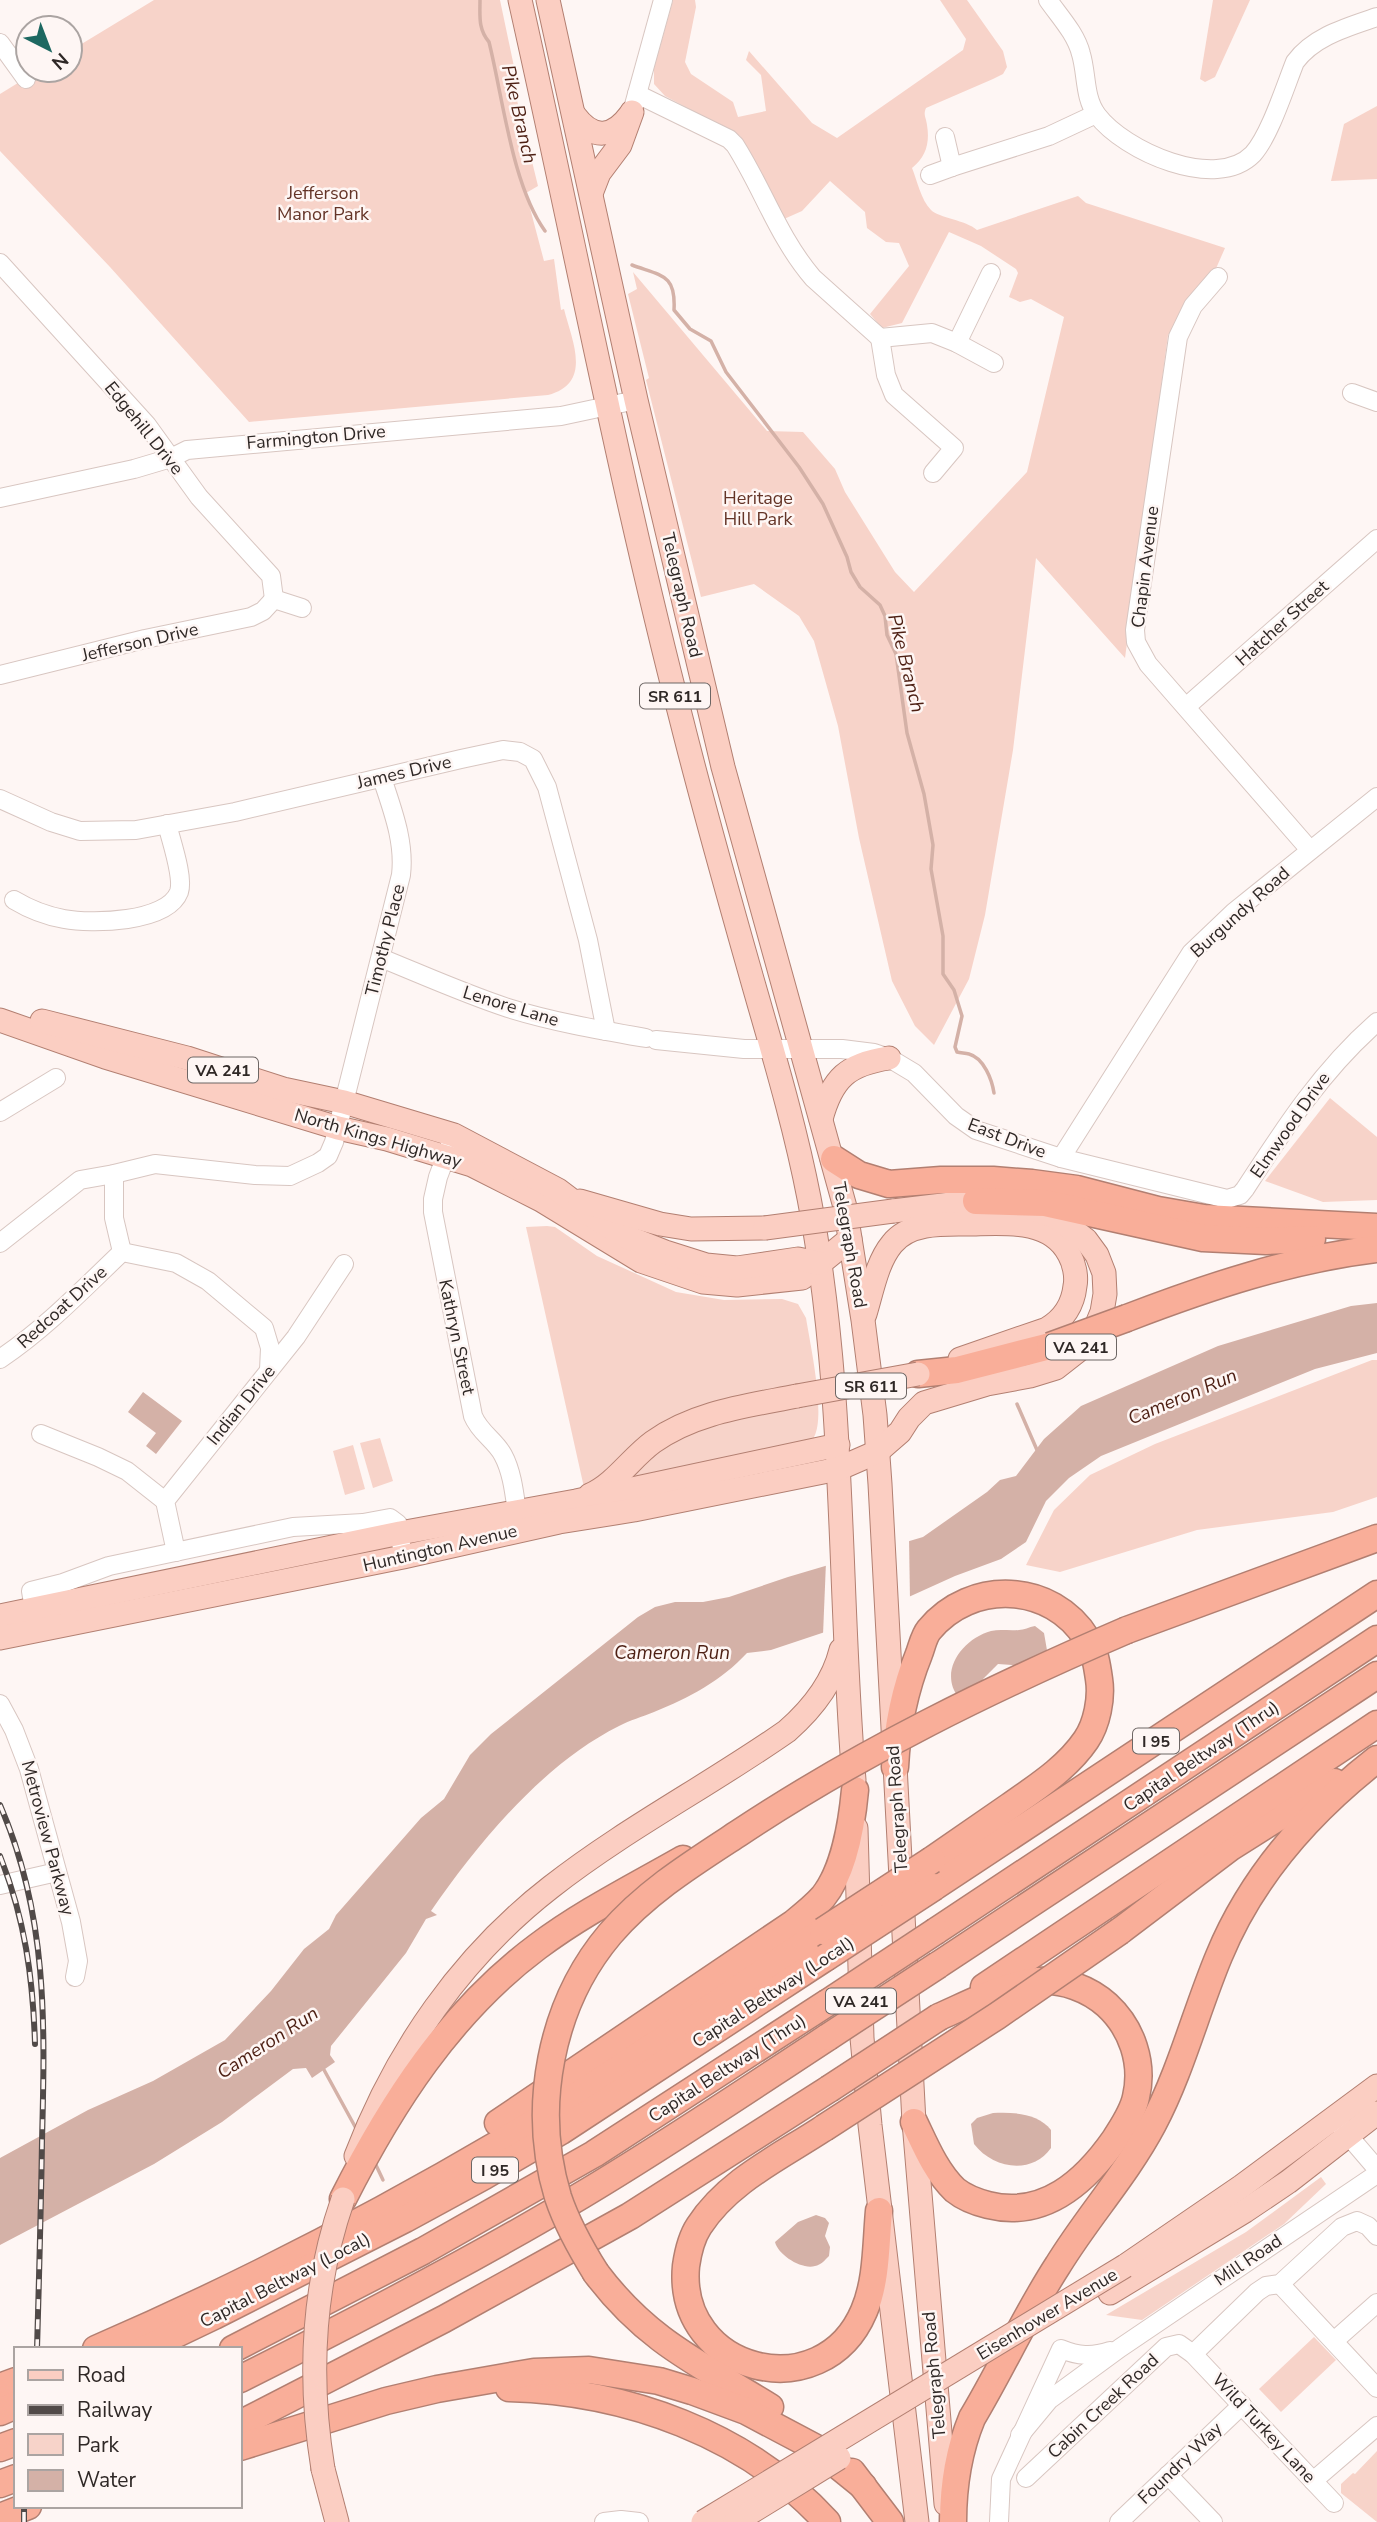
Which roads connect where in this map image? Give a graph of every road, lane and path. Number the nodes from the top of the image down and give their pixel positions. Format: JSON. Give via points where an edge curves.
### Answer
{"nodes":[{"id":1,"x":520,"y":0,"type":"edge"},
{"id":2,"x":551,"y":0,"type":"edge"},
{"id":3,"x":663,"y":0,"type":"edge"},
{"id":4,"x":1048,"y":0,"type":"edge"},
{"id":5,"x":1377,"y":17,"type":"edge"},
{"id":6,"x":0,"y":43,"type":"edge"},
{"id":7,"x":14,"y":62,"type":"edge"},
{"id":8,"x":635,"y":103,"type":"junction"},
{"id":9,"x":1096,"y":114,"type":"junction"},
{"id":10,"x":575,"y":116,"type":"junction"},
{"id":11,"x":945,"y":137,"type":"dead end"},
{"id":12,"x":952,"y":167,"type":"junction"},
{"id":13,"x":930,"y":175,"type":"dead end"},
{"id":14,"x":592,"y":191,"type":"junction"},
{"id":15,"x":0,"y":263,"type":"edge"},
{"id":16,"x":991,"y":273,"type":"dead end"},
{"id":17,"x":1218,"y":277,"type":"dead end"},
{"id":18,"x":880,"y":338,"type":"junction"},
{"id":19,"x":957,"y":343,"type":"junction"},
{"id":20,"x":994,"y":363,"type":"dead end"},
{"id":21,"x":1352,"y":393,"type":"dead end"},
{"id":22,"x":636,"y":400,"type":"junction"},
{"id":23,"x":1377,"y":402,"type":"edge"},
{"id":24,"x":608,"y":407,"type":"junction"},
{"id":25,"x":171,"y":458,"type":"junction"},
{"id":26,"x":933,"y":473,"type":"dead end"},
{"id":27,"x":0,"y":498,"type":"edge"},
{"id":28,"x":1377,"y":539,"type":"edge"},
{"id":29,"x":274,"y":599,"type":"junction"},
{"id":30,"x":302,"y":608,"type":"dead end"},
{"id":31,"x":0,"y":675,"type":"edge"},
{"id":32,"x":1186,"y":707,"type":"junction"},
{"id":33,"x":382,"y":778,"type":"junction"},
{"id":34,"x":1377,"y":797,"type":"edge"},
{"id":35,"x":0,"y":800,"type":"edge"},
{"id":36,"x":167,"y":824,"type":"junction"},
{"id":37,"x":1310,"y":850,"type":"junction"},
{"id":38,"x":14,"y":900,"type":"dead end"},
{"id":39,"x":381,"y":958,"type":"junction"},
{"id":40,"x":0,"y":1004,"type":"edge"},
{"id":41,"x":0,"y":1020,"type":"edge"},
{"id":42,"x":1377,"y":1023,"type":"edge"},
{"id":43,"x":606,"y":1031,"type":"junction"},
{"id":44,"x":772,"y":1050,"type":"junction"},
{"id":45,"x":801,"y":1050,"type":"junction"},
{"id":46,"x":889,"y":1058,"type":"junction"},
{"id":47,"x":56,"y":1078,"type":"dead end"},
{"id":48,"x":344,"y":1102,"type":"junction"},
{"id":49,"x":0,"y":1112,"type":"edge"},
{"id":50,"x":821,"y":1119,"type":"junction"},
{"id":51,"x":338,"y":1128,"type":"junction"},
{"id":52,"x":450,"y":1146,"type":"junction"},
{"id":53,"x":1061,"y":1157,"type":"junction"},
{"id":54,"x":834,"y":1159,"type":"junction"},
{"id":55,"x":114,"y":1174,"type":"junction"},
{"id":56,"x":1233,"y":1198,"type":"joint"},
{"id":57,"x":572,"y":1199,"type":"junction"},
{"id":58,"x":976,"y":1201,"type":"junction"},
{"id":59,"x":1377,"y":1227,"type":"edge"},
{"id":60,"x":1377,"y":1234,"type":"edge"},
{"id":61,"x":850,"y":1239,"type":"junction"},
{"id":62,"x":0,"y":1243,"type":"edge"},
{"id":63,"x":1377,"y":1249,"type":"edge"},
{"id":64,"x":122,"y":1252,"type":"junction"},
{"id":65,"x":818,"y":1263,"type":"junction"},
{"id":66,"x":344,"y":1264,"type":"dead end"},
{"id":67,"x":863,"y":1320,"type":"junction"},
{"id":68,"x":0,"y":1359,"type":"edge"},
{"id":69,"x":269,"y":1370,"type":"junction"},
{"id":70,"x":918,"y":1374,"type":"junction"},
{"id":71,"x":41,"y":1434,"type":"dead end"},
{"id":72,"x":838,"y":1446,"type":"junction"},
{"id":73,"x":877,"y":1452,"type":"junction"},
{"id":74,"x":838,"y":1469,"type":"junction"},
{"id":75,"x":789,"y":1479,"type":"junction"},
{"id":76,"x":165,"y":1501,"type":"junction"},
{"id":77,"x":576,"y":1501,"type":"junction"},
{"id":78,"x":836,"y":1506,"type":"junction"},
{"id":79,"x":518,"y":1521,"type":"junction"},
{"id":80,"x":400,"y":1533,"type":"junction"},
{"id":81,"x":1377,"y":1538,"type":"edge"},
{"id":82,"x":176,"y":1552,"type":"junction"},
{"id":83,"x":403,"y":1558,"type":"junction"},
{"id":84,"x":1377,"y":1594,"type":"edge"},
{"id":85,"x":34,"y":1609,"type":"junction"},
{"id":86,"x":0,"y":1616,"type":"edge"},
{"id":87,"x":0,"y":1638,"type":"edge"},
{"id":88,"x":845,"y":1639,"type":"junction"},
{"id":89,"x":1377,"y":1639,"type":"edge"},
{"id":90,"x":1377,"y":1675,"type":"edge"},
{"id":91,"x":0,"y":1704,"type":"edge"},
{"id":92,"x":1377,"y":1724,"type":"edge"},
{"id":93,"x":1377,"y":1758,"type":"edge"},
{"id":94,"x":895,"y":1767,"type":"junction"},
{"id":95,"x":855,"y":1790,"type":"junction"},
{"id":96,"x":782,"y":1804,"type":"junction"},
{"id":97,"x":57,"y":1872,"type":"junction"},
{"id":98,"x":0,"y":1885,"type":"edge"},
{"id":99,"x":75,"y":1977,"type":"dead end"},
{"id":100,"x":939,"y":2017,"type":"junction"},
{"id":101,"x":1377,"y":2086,"type":"edge"},
{"id":102,"x":1377,"y":2113,"type":"edge"},
{"id":103,"x":914,"y":2122,"type":"junction"},
{"id":104,"x":1341,"y":2127,"type":"junction"},
{"id":105,"x":1377,"y":2171,"type":"edge"},
{"id":106,"x":343,"y":2199,"type":"junction"},
{"id":107,"x":879,"y":2211,"type":"junction"},
{"id":108,"x":1377,"y":2236,"type":"edge"},
{"id":109,"x":293,"y":2256,"type":"junction"},
{"id":110,"x":1280,"y":2284,"type":"junction"},
{"id":111,"x":1377,"y":2303,"type":"edge"},
{"id":112,"x":1334,"y":2341,"type":"junction"},
{"id":113,"x":100,"y":2347,"type":"edge"},
{"id":114,"x":149,"y":2347,"type":"edge"},
{"id":115,"x":237,"y":2347,"type":"edge"},
{"id":116,"x":1120,"y":2347,"type":"junction"},
{"id":117,"x":1193,"y":2354,"type":"junction"},
{"id":118,"x":1001,"y":2370,"type":"junction"},
{"id":119,"x":242,"y":2378,"type":"edge"},
{"id":120,"x":1377,"y":2388,"type":"edge"},
{"id":121,"x":437,"y":2389,"type":"junction"},
{"id":122,"x":1242,"y":2405,"type":"junction"},
{"id":123,"x":242,"y":2423,"type":"edge"},
{"id":124,"x":1377,"y":2426,"type":"edge"},
{"id":125,"x":1020,"y":2435,"type":"junction"},
{"id":126,"x":242,"y":2446,"type":"edge"},
{"id":127,"x":1168,"y":2475,"type":"junction"},
{"id":128,"x":1027,"y":2478,"type":"dead end"},
{"id":129,"x":1313,"y":2481,"type":"junction"},
{"id":130,"x":863,"y":2486,"type":"junction"},
{"id":131,"x":1334,"y":2503,"type":"dead end"},
{"id":132,"x":23,"y":2508,"type":"edge"},
{"id":133,"x":0,"y":2517,"type":"edge"},
{"id":134,"x":337,"y":2522,"type":"edge"},
{"id":135,"x":604,"y":2522,"type":"edge"},
{"id":136,"x":639,"y":2522,"type":"edge"},
{"id":137,"x":703,"y":2522,"type":"edge"},
{"id":138,"x":734,"y":2522,"type":"edge"},
{"id":139,"x":827,"y":2522,"type":"edge"},
{"id":140,"x":890,"y":2522,"type":"edge"},
{"id":141,"x":917,"y":2522,"type":"edge"},
{"id":142,"x":951,"y":2522,"type":"edge"},
{"id":143,"x":966,"y":2522,"type":"edge"},
{"id":144,"x":999,"y":2522,"type":"edge"},
{"id":145,"x":1119,"y":2522,"type":"edge"},
{"id":146,"x":1213,"y":2522,"type":"edge"}],
"edges":[{"from":1,"to":24,"type":"main road","name":"Telegraph Road","number":"SR 611"},
{"from":2,"to":10,"type":"main road","name":"Telegraph Road","number":"SR 611"},
{"from":3,"to":8,"type":"street"},
{"from":4,"to":9,"type":"street","via":[[1079,45]]},
{"from":5,"to":9,"type":"street","via":[[1337,31],[1301,54],[1263,139],[1240,163],[1217,170],[1182,165],[1118,136]]},
{"from":6,"to":7,"type":"street"},
{"from":8,"to":10,"type":"main road","via":[[619,128],[608,133],[589,130]]},
{"from":8,"to":14,"type":"main road","via":[[620,145]]},
{"from":8,"to":18,"type":"street","via":[[729,139],[803,266]]},
{"from":9,"to":12,"type":"street","via":[[1049,136]]},
{"from":10,"to":14,"type":"main road","name":"Telegraph Road","number":"SR 611"},
{"from":11,"to":12,"type":"street"},
{"from":12,"to":13,"type":"street"},
{"from":14,"to":22,"type":"main road","name":"Telegraph Road","number":"SR 611"},
{"from":15,"to":25,"type":"street","name":"Edgehill Drive","via":[[147,425]]},
{"from":16,"to":19,"type":"street"},
{"from":17,"to":32,"type":"street","name":"Chapin Avenue","via":[[1193,306],[1178,337],[1135,630],[1148,664]]},
{"from":18,"to":19,"type":"street","via":[[932,334]]},
{"from":18,"to":26,"type":"street","via":[[894,395],[954,448]]},
{"from":19,"to":20,"type":"street"},
{"from":21,"to":23,"type":"street"},
{"from":22,"to":24,"type":"street","name":"Farmington Drive"},
{"from":22,"to":45,"type":"main road","name":"Telegraph Road","number":"SR 611","via":[[723,768]]},
{"from":24,"to":25,"type":"street","name":"Farmington Drive","via":[[561,416],[187,450]]},
{"from":24,"to":44,"type":"main road","name":"Telegraph Road","number":"SR 611","via":[[681,719]]},
{"from":25,"to":27,"type":"street","name":"Farmington Drive"},
{"from":25,"to":29,"type":"street","name":"Edgehill Drive","via":[[199,497],[271,576]]},
{"from":28,"to":32,"type":"street","name":"Hatcher Street"},
{"from":29,"to":30,"type":"street"},
{"from":29,"to":31,"type":"street","name":"Jefferson Drive","via":[[251,617]]},
{"from":32,"to":37,"type":"street","name":"Chapin Avenue"},
{"from":33,"to":36,"type":"street","name":"James Drive"},
{"from":33,"to":39,"type":"street","name":"Timothy Place","via":[[398,831],[402,864]]},
{"from":33,"to":43,"type":"street","name":"James Drive","via":[[503,750],[533,759],[547,787],[565,849]]},
{"from":34,"to":37,"type":"street","name":"Burgundy Road"},
{"from":35,"to":36,"type":"street","name":"James Drive","via":[[80,831]]},
{"from":36,"to":38,"type":"street","via":[[181,883],[176,899],[162,909],[144,916],[90,922],[46,915]]},
{"from":37,"to":53,"type":"street","name":"Burgundy Road","via":[[1191,953]]},
{"from":39,"to":43,"type":"street","name":"Lenore Lane","via":[[509,1008]]},
{"from":39,"to":48,"type":"street","name":"Timothy Place"},
{"from":40,"to":48,"type":"main road","name":"North Kings Highway","number":"VA 241","via":[[60,1027],[110,1036],[283,1089]]},
{"from":41,"to":51,"type":"main road","name":"North Kings Highway","number":"VA 241","via":[[57,1042]]},
{"from":42,"to":56,"type":"street","name":"Elmwood Drive","via":[[1322,1077],[1245,1189]]},
{"from":43,"to":44,"type":"street","name":"Lenore Lane"},
{"from":44,"to":45,"type":"street","name":"Lenore Lane"},
{"from":44,"to":65,"type":"main road","name":"Telegraph Road","number":"SR 611","via":[[809,1200]]},
{"from":45,"to":46,"type":"street","name":"East Drive","via":[[860,1051]]},
{"from":45,"to":50,"type":"main road","name":"Telegraph Road","number":"SR 611"},
{"from":46,"to":50,"type":"main road","via":[[864,1063],[841,1077],[827,1098]]},
{"from":46,"to":53,"type":"street","name":"East Drive","via":[[914,1073],[966,1124]]},
{"from":47,"to":49,"type":"street"},
{"from":48,"to":51,"type":"street","name":"Timothy Place"},
{"from":48,"to":52,"type":"main road","name":"North Kings Highway","number":"VA 241"},
{"from":50,"to":54,"type":"main road","name":"Telegraph Road","number":"SR 611"},
{"from":51,"to":52,"type":"main road","name":"North Kings Highway","number":"VA 241"},
{"from":51,"to":55,"type":"street","name":"Timothy Place","via":[[328,1156],[290,1175],[155,1164]]},
{"from":52,"to":57,"type":"main road","name":"North Kings Highway","number":"VA 241","via":[[505,1161]]},
{"from":52,"to":65,"type":"main road","name":"North Kings Highway","number":"VA 241","via":[[471,1165],[541,1200],[641,1261],[703,1282],[781,1282],[802,1278]]},
{"from":52,"to":79,"type":"street","name":"Kathryn Street","via":[[438,1177],[433,1212],[473,1416],[503,1455]]},
{"from":53,"to":56,"type":"street","name":"East Drive"},
{"from":54,"to":59,"type":"highway","via":[[859,1175],[889,1184],[941,1180],[1032,1183],[1205,1218]]},
{"from":54,"to":61,"type":"main road","name":"Telegraph Road","number":"SR 611"},
{"from":55,"to":62,"type":"street","name":"Timothy Place","via":[[80,1180]]},
{"from":55,"to":64,"type":"street","name":"Redcoat Drive","via":[[114,1218]]},
{"from":57,"to":58,"type":"main road","number":"VA 241","bridge":true,"via":[[691,1229],[765,1228]]},
{"from":57,"to":65,"type":"main road","name":"North Kings Highway","number":"VA 241","via":[[627,1237],[706,1265],[737,1268],[798,1259]]},
{"from":58,"to":60,"type":"highway","via":[[1045,1203],[1233,1241]]},
{"from":58,"to":73,"type":"main road","number":"VA 241","via":[[1036,1209],[1072,1227],[1097,1255],[1104,1273],[1102,1312],[1079,1350],[1056,1368],[924,1404]]},
{"from":61,"to":65,"type":"main road","name":"North Kings Highway"},
{"from":61,"to":67,"type":"main road","name":"Telegraph Road","number":"SR 611"},
{"from":63,"to":70,"type":"highway","bridge":true,"via":[[1271,1270],[1050,1346],[957,1370]]},
{"from":64,"to":68,"type":"street","name":"Redcoat Drive","via":[[57,1316]]},
{"from":64,"to":69,"type":"street","name":"Redcoat Drive","via":[[176,1263],[208,1281],[264,1328],[270,1348]]},
{"from":65,"to":72,"type":"main road","name":"Telegraph Road","number":"VA 241"},
{"from":66,"to":69,"type":"street","name":"Indian Drive"},
{"from":67,"to":70,"type":"main road","via":[[884,1256],[902,1234],[937,1224],[1013,1223],[1049,1233],[1063,1245],[1076,1280],[1069,1309],[1055,1324]]},
{"from":67,"to":73,"type":"main road","name":"Telegraph Road","number":"SR 611"},
{"from":69,"to":76,"type":"street","name":"Indian Drive"},
{"from":70,"to":77,"type":"main road","bridge":true,"via":[[696,1419],[651,1444],[606,1486]]},
{"from":71,"to":76,"type":"street","via":[[127,1471]]},
{"from":72,"to":74,"type":"main road","name":"Telegraph Road","number":"VA 241"},
{"from":72,"to":77,"type":"main road","name":"Huntington Avenue"},
{"from":73,"to":74,"type":"main road","name":"Huntington Avenue"},
{"from":73,"to":94,"type":"main road","name":"Telegraph Road","number":"VA 241"},
{"from":74,"to":75,"type":"main road","name":"Huntington Avenue"},
{"from":74,"to":78,"type":"main road","name":"Telegraph Road","number":"VA 241"},
{"from":75,"to":78,"type":"main road","via":[[808,1483]]},
{"from":75,"to":79,"type":"main road","name":"Huntington Avenue"},
{"from":76,"to":82,"type":"street"},
{"from":77,"to":79,"type":"main road","name":"Huntington Avenue"},
{"from":78,"to":88,"type":"main road","name":"Telegraph Road","number":"VA 241"},
{"from":79,"to":80,"type":"main road","name":"Huntington Avenue"},
{"from":79,"to":83,"type":"main road","name":"Huntington Avenue"},
{"from":80,"to":82,"type":"street","via":[[398,1524],[386,1518],[293,1527]]},
{"from":80,"to":83,"type":"street"},
{"from":80,"to":85,"type":"main road","name":"Huntington Avenue"},
{"from":81,"to":96,"type":"highway","bridge":true,"via":[[1057,1660],[915,1728]]},
{"from":82,"to":85,"type":"street","via":[[109,1566],[30,1591]]},
{"from":83,"to":87,"type":"main road","name":"Huntington Avenue"},
{"from":84,"to":114,"type":"highway","name":"Capital Beltway (Local)","number":"I 95","bridge":true,"via":[[561,2131],[405,2219]]},
{"from":85,"to":86,"type":"main road","name":"Huntington Avenue"},
{"from":88,"to":95,"type":"main road","name":"Telegraph Road","number":"VA 241"},
{"from":88,"to":106,"type":"main road","via":[[828,1682],[805,1715],[787,1731],[552,1886],[467,1968],[396,2066],[374,2108]]},
{"from":89,"to":115,"type":"highway","name":"Capital Beltway (Thru)","number":"I 95","bridge":true,"via":[[583,2160],[411,2258]]},
{"from":90,"to":119,"type":"highway","name":"Capital Beltway (Thru)","bridge":true,"via":[[581,2196],[436,2279]]},
{"from":91,"to":97,"type":"street","name":"Metroview Parkway","via":[[22,1748]]},
{"from":92,"to":100,"type":"highway"},
{"from":93,"to":107,"type":"highway","bridge":true,"via":[[1259,1828],[998,2016],[732,2189],[698,2228],[688,2252],[686,2290],[698,2324],[733,2357],[759,2367],[794,2368],[829,2355],[855,2328],[869,2297]]},
{"from":93,"to":118,"type":"highway","via":[[1285,1845],[1255,1887],[1219,1955],[1152,2126],[1125,2172],[1058,2264]]},
{"from":94,"to":103,"type":"main road","name":"Telegraph Road","number":"VA 241"},
{"from":94,"to":109,"type":"highway","bridge":true,"via":[[907,1682],[928,1631],[950,1611],[975,1597],[1010,1593],[1044,1600],[1061,1610],[1087,1638],[1101,1691],[1095,1719],[1086,1740],[1054,1775],[604,2078],[506,2139]]},
{"from":95,"to":107,"type":"main road","name":"Telegraph Road","number":"VA 241","via":[[862,2038]]},
{"from":95,"to":109,"type":"highway","via":[[852,1822],[837,1871],[824,1896],[794,1923]]},
{"from":96,"to":106,"type":"highway","bridge":true,"via":[[598,1907],[545,1941],[483,1994],[429,2056],[383,2123]]},
{"from":96,"to":130,"type":"highway","bridge":true,"via":[[634,1909],[592,1958],[564,2013],[550,2067],[548,2143],[562,2207],[581,2248],[626,2309],[659,2339],[812,2432]]},
{"from":97,"to":98,"type":"street"},
{"from":97,"to":99,"type":"street","name":"Metroview Parkway","via":[[78,1961]]},
{"from":100,"to":103,"type":"highway","via":[[1026,1983],[1054,1982],[1083,1989],[1106,2004],[1127,2032],[1138,2065],[1136,2098],[1113,2141],[1078,2182],[1055,2199],[1016,2209],[978,2203],[954,2189]]},
{"from":100,"to":123,"type":"highway","bridge":true,"via":[[630,2217]]},
{"from":101,"to":104,"type":"main road","name":"Eisenhower Avenue"},
{"from":102,"to":104,"type":"main road","name":"Eisenhower Avenue"},
{"from":103,"to":142,"type":"main road","name":"Telegraph Road","number":"VA 241"},
{"from":104,"to":105,"type":"street","name":"Mill Road"},
{"from":104,"to":137,"type":"main road","name":"Eisenhower Avenue","bridge":true,"via":[[1125,2266]]},
{"from":104,"to":138,"type":"main road","name":"Eisenhower Avenue","bridge":true,"via":[[1245,2211]]},
{"from":105,"to":116,"type":"street","name":"Mill Road"},
{"from":106,"to":134,"type":"main road","bridge":true,"via":[[327,2253],[315,2324],[315,2408],[323,2469]]},
{"from":107,"to":141,"type":"main road","name":"Telegraph Road","number":"VA 241"},
{"from":108,"to":110,"type":"street","via":[[1362,2222],[1347,2224]]},
{"from":109,"to":113,"type":"highway"},
{"from":110,"to":112,"type":"street"},
{"from":110,"to":117,"type":"street","via":[[1257,2292]]},
{"from":111,"to":112,"type":"street"},
{"from":112,"to":120,"type":"street"},
{"from":116,"to":125,"type":"street","name":"Mill Road","via":[[1049,2400]]},
{"from":116,"to":125,"type":"street","name":"Mill Road","via":[[1095,2356],[1061,2349]]},
{"from":117,"to":122,"type":"street","name":"Wild Turkey Lane"},
{"from":117,"to":128,"type":"street","name":"Cabin Creek Road","via":[[1180,2344],[1166,2347]]},
{"from":118,"to":142,"type":"highway","via":[[963,2440]]},
{"from":118,"to":143,"type":"highway","via":[[972,2450]]},
{"from":121,"to":126,"type":"highway","via":[[372,2404]]},
{"from":121,"to":130,"type":"highway","via":[[559,2370],[659,2381],[788,2431]]},
{"from":121,"to":139,"type":"highway","via":[[566,2392],[669,2418],[761,2465]]},
{"from":122,"to":127,"type":"street","name":"Foundry Way"},
{"from":122,"to":129,"type":"street","name":"Wild Turkey Lane"},
{"from":124,"to":129,"type":"street"},
{"from":125,"to":144,"type":"street","name":"Mill Road","via":[[1001,2479]]},
{"from":127,"to":145,"type":"street","name":"Foundry Way"},
{"from":127,"to":146,"type":"street"},
{"from":129,"to":131,"type":"street","name":"Wild Turkey Lane"},
{"from":130,"to":140,"type":"highway"},
{"from":132,"to":133,"type":"highway"},
{"from":135,"to":136,"type":"street"}]}
